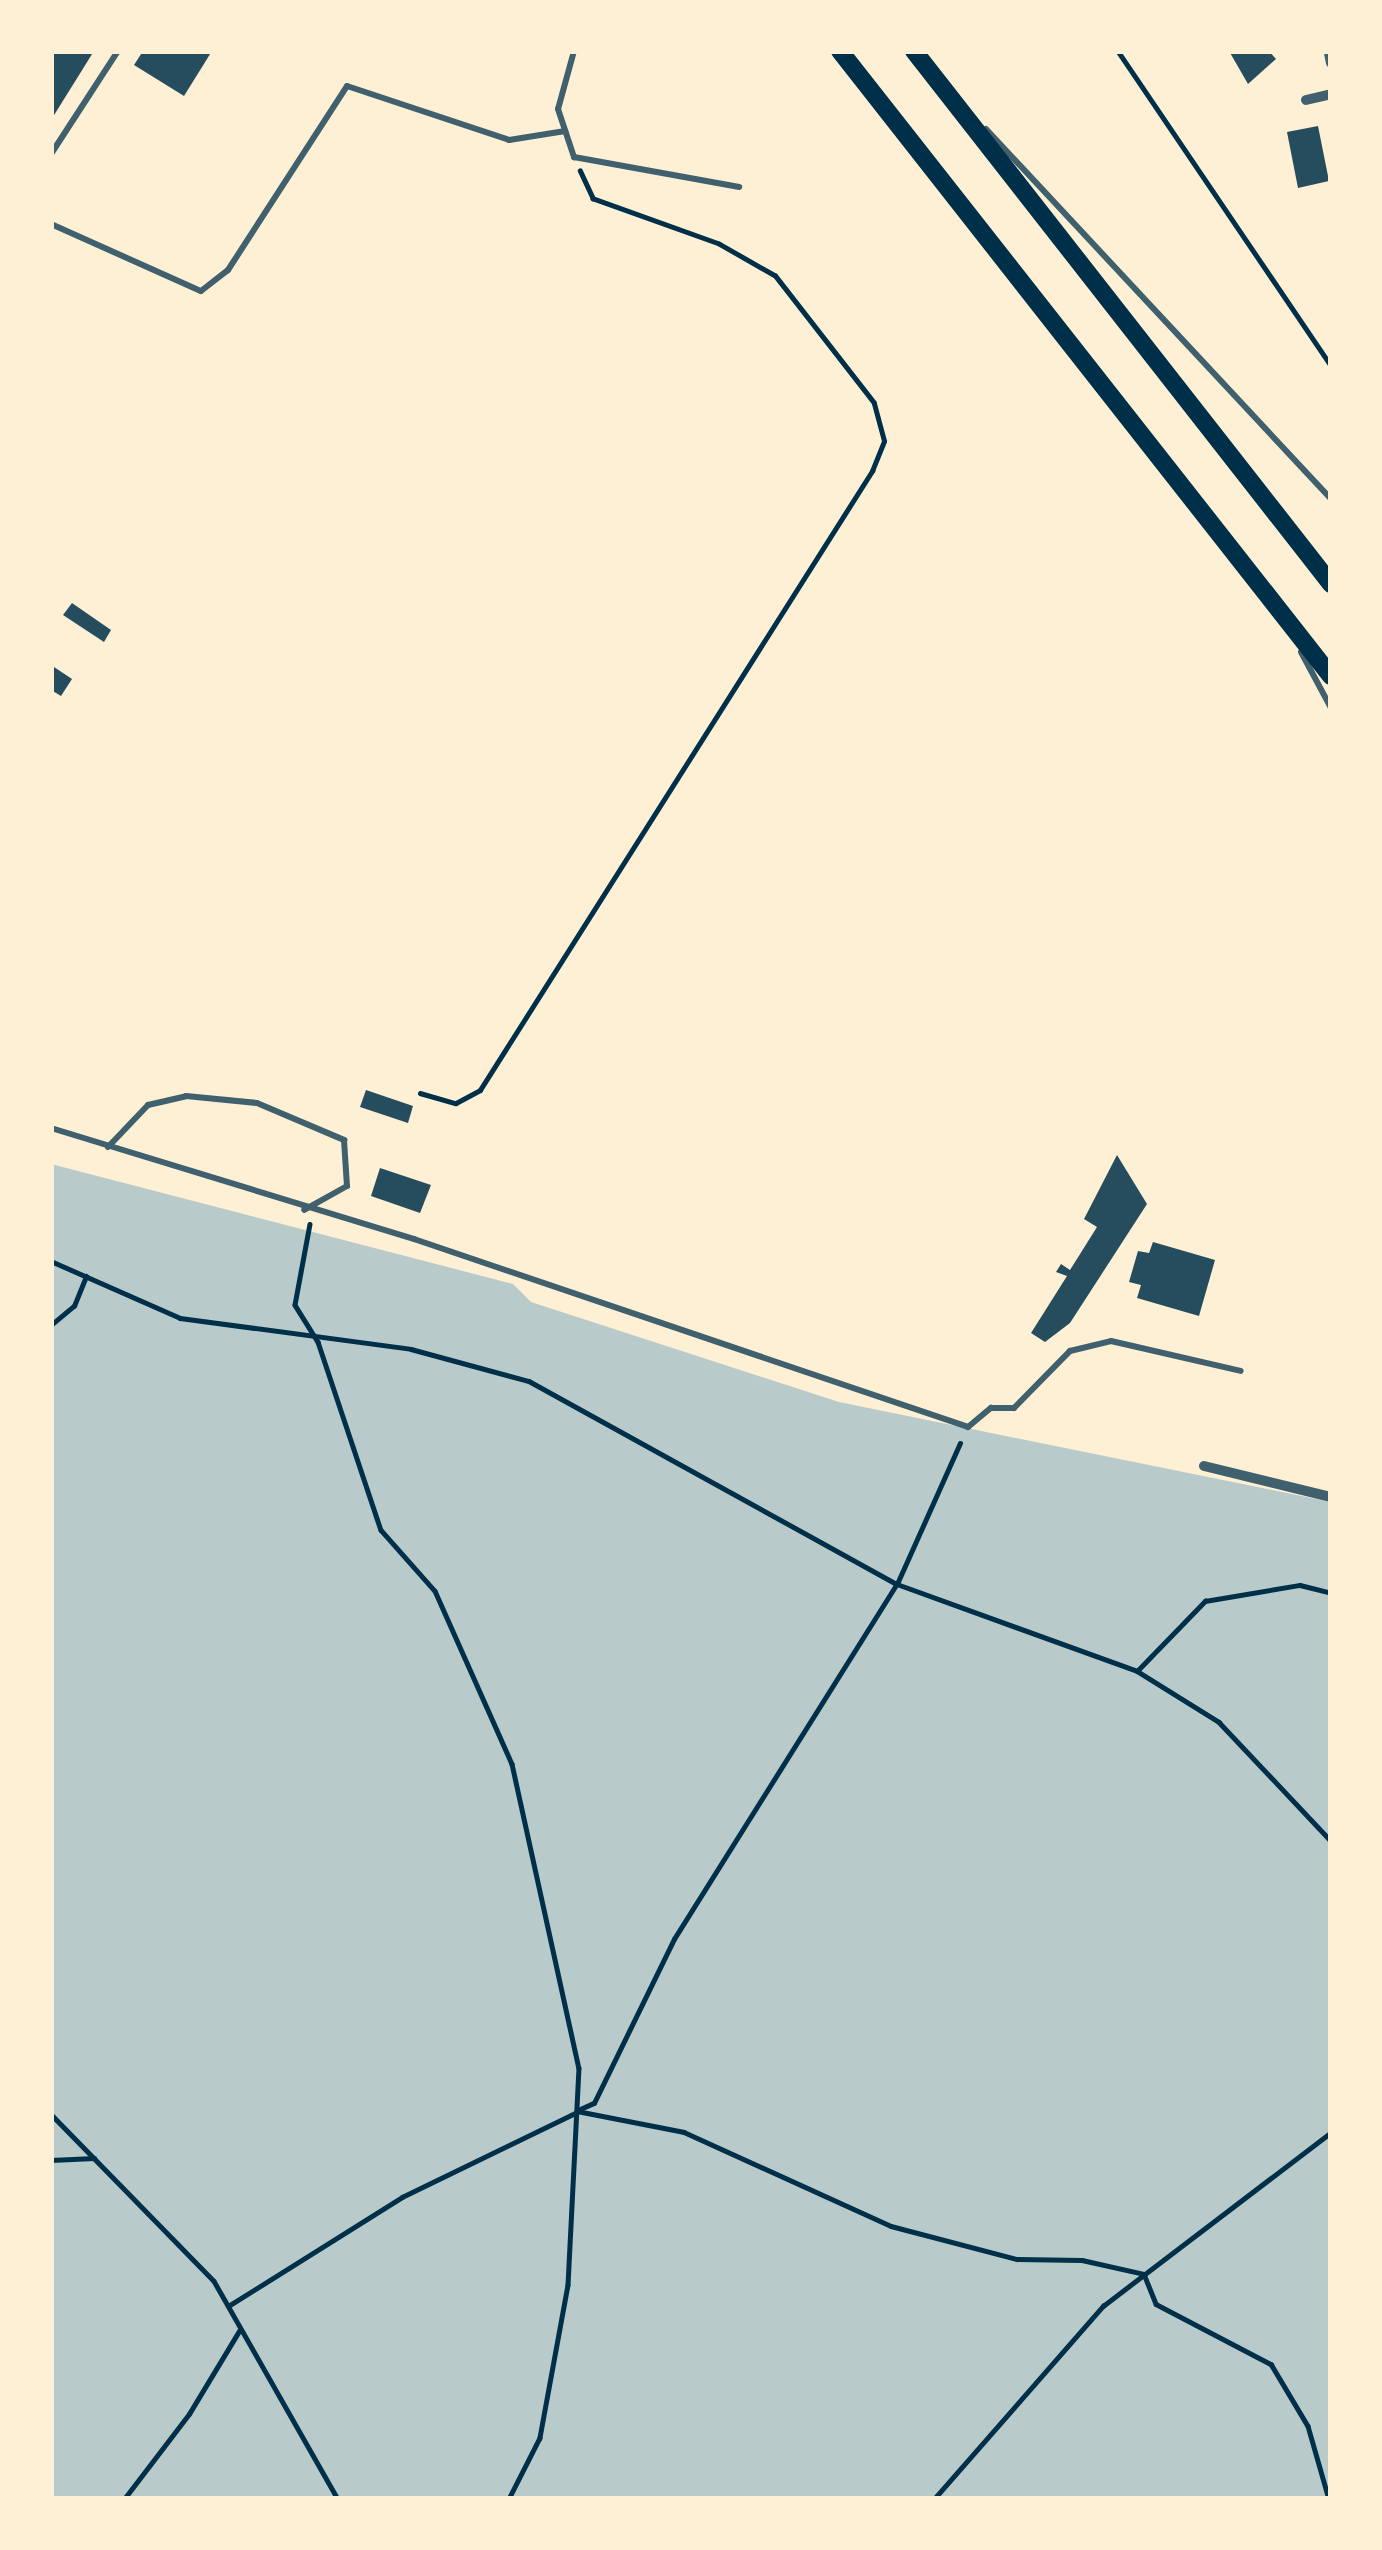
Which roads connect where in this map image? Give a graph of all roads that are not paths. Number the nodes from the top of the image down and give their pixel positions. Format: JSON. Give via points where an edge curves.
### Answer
{"nodes":[{"id":1,"x":118,"y":51,"type":"edge"},
{"id":2,"x":574,"y":51,"type":"edge"},
{"id":3,"x":840,"y":51,"type":"edge"},
{"id":4,"x":918,"y":57,"type":"edge"},
{"id":5,"x":1331,"y":94,"type":"edge"},
{"id":6,"x":1306,"y":100,"type":"dead end"},
{"id":7,"x":566,"y":130,"type":"junction"},
{"id":8,"x":51,"y":154,"type":"edge"},
{"id":9,"x":739,"y":187,"type":"dead end"},
{"id":10,"x":51,"y":224,"type":"edge"},
{"id":11,"x":1331,"y":499,"type":"edge"},
{"id":12,"x":1331,"y":584,"type":"edge"},
{"id":13,"x":1280,"y":611,"type":"junction"},
{"id":14,"x":1331,"y":676,"type":"edge"},
{"id":15,"x":1331,"y":708,"type":"edge"},
{"id":16,"x":51,"y":1128,"type":"edge"},
{"id":17,"x":108,"y":1147,"type":"junction"},
{"id":18,"x":308,"y":1211,"type":"junction"},
{"id":19,"x":1240,"y":1371,"type":"dead end"},
{"id":20,"x":1204,"y":1466,"type":"dead end"},
{"id":21,"x":1331,"y":1497,"type":"edge"}],
"edges":[{"from":1,"to":8,"type":"lane"},
{"from":2,"to":7,"type":"lane","via":[[558,109]]},
{"from":3,"to":13,"type":"highway"},
{"from":4,"to":11,"type":"lane"},
{"from":4,"to":12,"type":"highway"},
{"from":5,"to":6,"type":"street"},
{"from":7,"to":9,"type":"lane","via":[[574,157]]},
{"from":7,"to":10,"type":"lane","via":[[509,140],[347,86],[228,270],[201,291]]},
{"from":13,"to":14,"type":"highway"},
{"from":13,"to":15,"type":"lane"},
{"from":16,"to":17,"type":"lane"},
{"from":17,"to":18,"type":"lane"},
{"from":17,"to":18,"type":"lane","via":[[148,1105],[186,1096],[257,1103],[344,1140],[347,1186]]},
{"from":18,"to":19,"type":"lane","via":[[457,1253],[968,1427],[991,1408],[1014,1408],[1070,1351],[1111,1341]]},
{"from":20,"to":21,"type":"street"}]}
